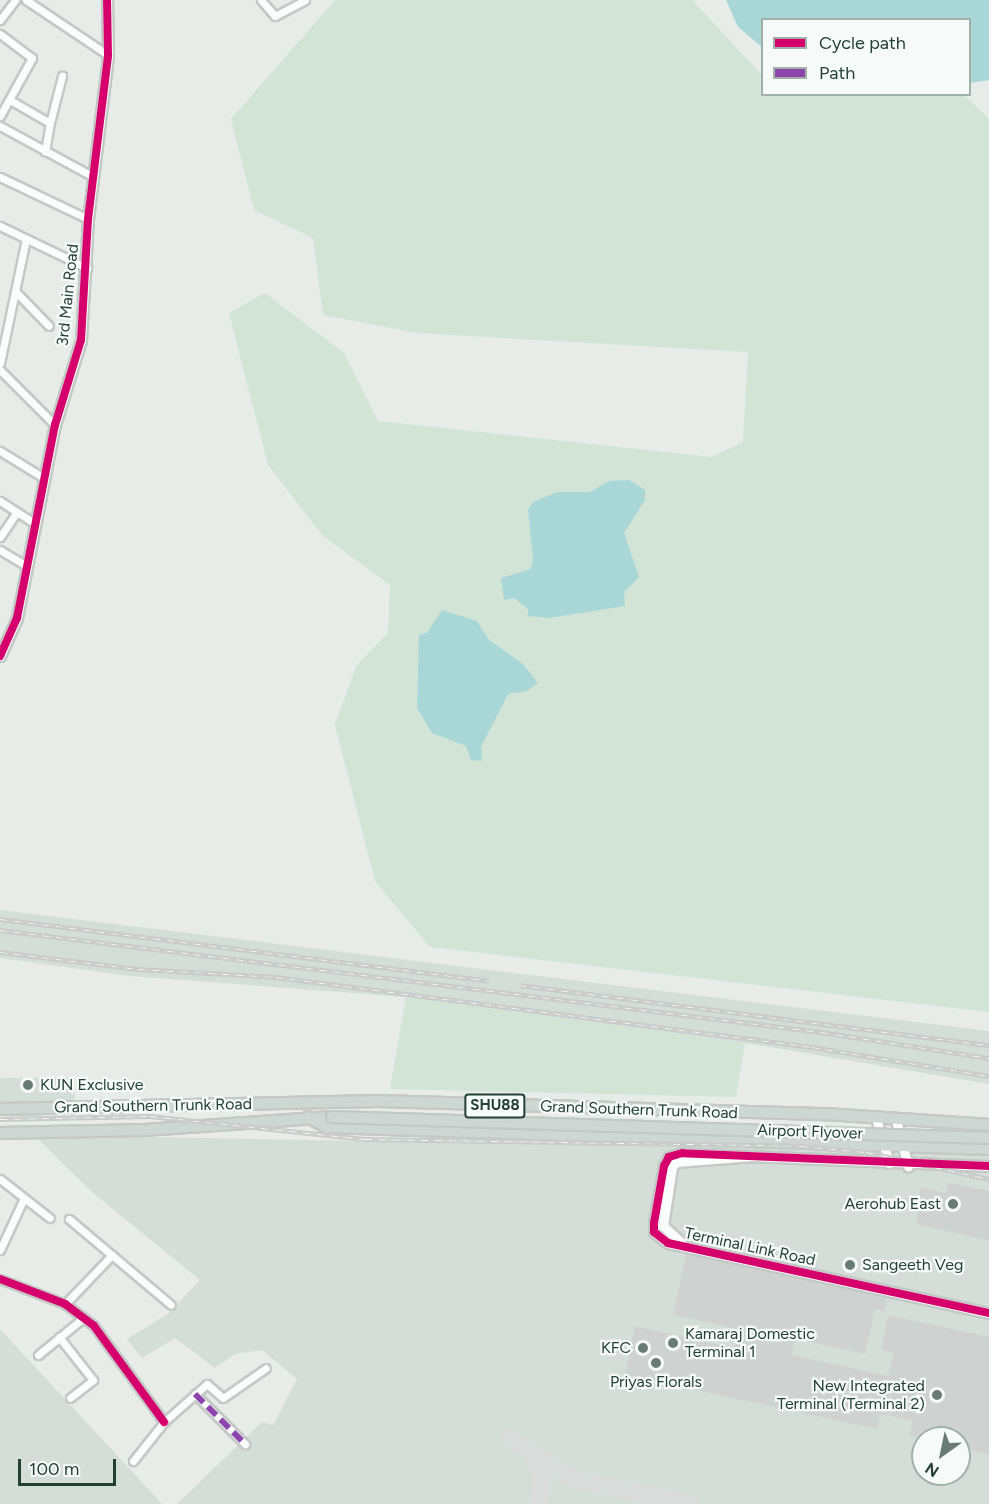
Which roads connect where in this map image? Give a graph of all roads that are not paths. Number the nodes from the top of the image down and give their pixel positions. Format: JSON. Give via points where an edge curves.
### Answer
{"nodes":[{"id":1,"x":15,"y":0,"type":"edge"},
{"id":2,"x":27,"y":0,"type":"edge"},
{"id":3,"x":107,"y":0,"type":"edge"},
{"id":4,"x":261,"y":0,"type":"edge"},
{"id":5,"x":305,"y":0,"type":"edge"},
{"id":6,"x":0,"y":20,"type":"edge"},
{"id":7,"x":0,"y":34,"type":"edge"},
{"id":8,"x":108,"y":55,"type":"junction"},
{"id":9,"x":62,"y":76,"type":"dead end"},
{"id":10,"x":10,"y":100,"type":"junction"},
{"id":11,"x":0,"y":116,"type":"edge"},
{"id":12,"x":50,"y":123,"type":"junction"},
{"id":13,"x":0,"y":126,"type":"edge"},
{"id":14,"x":45,"y":152,"type":"junction"},
{"id":15,"x":0,"y":177,"type":"edge"},
{"id":16,"x":94,"y":177,"type":"junction"},
{"id":17,"x":88,"y":219,"type":"junction"},
{"id":18,"x":0,"y":226,"type":"edge"},
{"id":19,"x":26,"y":239,"type":"junction"},
{"id":20,"x":87,"y":268,"type":"junction"},
{"id":21,"x":16,"y":292,"type":"junction"},
{"id":22,"x":49,"y":326,"type":"dead end"},
{"id":23,"x":0,"y":363,"type":"edge"},
{"id":24,"x":0,"y":370,"type":"edge"},
{"id":25,"x":55,"y":425,"type":"junction"},
{"id":26,"x":0,"y":451,"type":"edge"},
{"id":27,"x":44,"y":478,"type":"junction"},
{"id":28,"x":0,"y":501,"type":"edge"},
{"id":29,"x":17,"y":512,"type":"junction"},
{"id":30,"x":34,"y":523,"type":"junction"},
{"id":31,"x":0,"y":537,"type":"edge"},
{"id":32,"x":0,"y":550,"type":"edge"},
{"id":33,"x":27,"y":566,"type":"junction"},
{"id":34,"x":0,"y":656,"type":"edge"},
{"id":35,"x":0,"y":1110,"type":"edge"},
{"id":36,"x":308,"y":1117,"type":"junction"},
{"id":37,"x":876,"y":1118,"type":"junction"},
{"id":38,"x":896,"y":1120,"type":"junction"},
{"id":39,"x":989,"y":1125,"type":"edge"},
{"id":40,"x":0,"y":1133,"type":"edge"},
{"id":41,"x":989,"y":1138,"type":"edge"},
{"id":42,"x":884,"y":1143,"type":"junction"},
{"id":43,"x":903,"y":1144,"type":"junction"},
{"id":44,"x":989,"y":1149,"type":"edge"},
{"id":45,"x":758,"y":1155,"type":"junction"},
{"id":46,"x":889,"y":1163,"type":"junction"},
{"id":47,"x":908,"y":1166,"type":"junction"},
{"id":48,"x":989,"y":1166,"type":"edge"},
{"id":49,"x":0,"y":1179,"type":"edge"},
{"id":50,"x":24,"y":1198,"type":"junction"},
{"id":51,"x":50,"y":1218,"type":"dead end"},
{"id":52,"x":69,"y":1219,"type":"dead end"},
{"id":53,"x":0,"y":1250,"type":"edge"},
{"id":54,"x":112,"y":1255,"type":"junction"},
{"id":55,"x":0,"y":1279,"type":"edge"},
{"id":56,"x":65,"y":1304,"type":"junction"},
{"id":57,"x":171,"y":1305,"type":"dead end"},
{"id":58,"x":989,"y":1308,"type":"edge"},
{"id":59,"x":989,"y":1313,"type":"edge"},
{"id":60,"x":83,"y":1318,"type":"junction"},
{"id":61,"x":59,"y":1337,"type":"junction"},
{"id":62,"x":38,"y":1355,"type":"dead end"},
{"id":63,"x":266,"y":1368,"type":"dead end"},
{"id":64,"x":195,"y":1394,"type":"junction"},
{"id":65,"x":70,"y":1398,"type":"dead end"},
{"id":66,"x":164,"y":1422,"type":"junction"},
{"id":67,"x":245,"y":1444,"type":"dead end"},
{"id":68,"x":133,"y":1461,"type":"dead end"}],
"edges":[{"from":1,"to":6,"type":"street"},
{"from":2,"to":8,"type":"street"},
{"from":3,"to":8,"type":"street","name":"3rd Main Road"},
{"from":4,"to":5,"type":"street","via":[[275,16]]},
{"from":7,"to":10,"type":"street","via":[[29,53],[31,61]]},
{"from":8,"to":16,"type":"street","name":"3rd Main Road"},
{"from":9,"to":12,"type":"street"},
{"from":10,"to":11,"type":"street"},
{"from":10,"to":12,"type":"street"},
{"from":12,"to":14,"type":"street"},
{"from":13,"to":14,"type":"street"},
{"from":14,"to":16,"type":"street"},
{"from":15,"to":17,"type":"street"},
{"from":16,"to":17,"type":"street","name":"3rd Main Road"},
{"from":17,"to":20,"type":"street","name":"3rd Main Road"},
{"from":18,"to":19,"type":"street"},
{"from":19,"to":20,"type":"street"},
{"from":19,"to":21,"type":"street"},
{"from":20,"to":25,"type":"street","name":"3rd Main Road","via":[[81,340]]},
{"from":21,"to":22,"type":"street"},
{"from":21,"to":23,"type":"street"},
{"from":24,"to":25,"type":"street"},
{"from":25,"to":27,"type":"street","name":"3rd Main Road"},
{"from":26,"to":27,"type":"street"},
{"from":27,"to":30,"type":"street","name":"3rd Main Road"},
{"from":28,"to":29,"type":"street"},
{"from":29,"to":30,"type":"street"},
{"from":29,"to":31,"type":"street"},
{"from":30,"to":33,"type":"street","name":"3rd Main Road"},
{"from":32,"to":33,"type":"street"},
{"from":33,"to":34,"type":"street","name":"3rd Main Road","via":[[17,618]]},
{"from":35,"to":37,"type":"main road","name":"Grand Southern Trunk Road","number":"SHU88","via":[[378,1101]]},
{"from":36,"to":40,"type":"main road","name":"Grand Southern Trunk Road","number":"SHU88","via":[[145,1130]]},
{"from":36,"to":41,"type":"main road","name":"Airport Flyover","number":"SHU88","bridge":true},
{"from":36,"to":42,"type":"main road","via":[[326,1127]]},
{"from":37,"to":38,"type":"main road","name":"Grand Southern Trunk Road","number":"SHU88"},
{"from":37,"to":42,"type":"street"},
{"from":38,"to":39,"type":"main road","name":"Grand Southern Trunk Road","number":"SHU88"},
{"from":38,"to":43,"type":"street"},
{"from":42,"to":43,"type":"main road"},
{"from":42,"to":46,"type":"street"},
{"from":43,"to":44,"type":"main road"},
{"from":43,"to":47,"type":"street"},
{"from":45,"to":46,"type":"street","name":"Terminal Link Road"},
{"from":45,"to":58,"type":"street","name":"Terminal Link Road","via":[[676,1162],[669,1180],[663,1227],[678,1242]]},
{"from":45,"to":59,"type":"street","name":"Terminal Link Road","via":[[682,1153],[669,1157],[654,1223],[660,1240]]},
{"from":46,"to":47,"type":"street","name":"Terminal Link Road"},
{"from":47,"to":48,"type":"street","name":"Terminal Link Road","via":[[953,1161]]},
{"from":49,"to":50,"type":"street"},
{"from":50,"to":51,"type":"street"},
{"from":50,"to":53,"type":"street"},
{"from":52,"to":54,"type":"street"},
{"from":54,"to":56,"type":"street"},
{"from":54,"to":57,"type":"street"},
{"from":55,"to":56,"type":"street"},
{"from":56,"to":60,"type":"street"},
{"from":60,"to":61,"type":"street"},
{"from":60,"to":66,"type":"street","via":[[94,1326]]},
{"from":61,"to":62,"type":"street"},
{"from":61,"to":65,"type":"street","via":[[93,1380]]},
{"from":63,"to":64,"type":"street","via":[[223,1398],[207,1384]]},
{"from":64,"to":66,"type":"street"},
{"from":64,"to":67,"type":"street"},
{"from":66,"to":68,"type":"street"}]}
